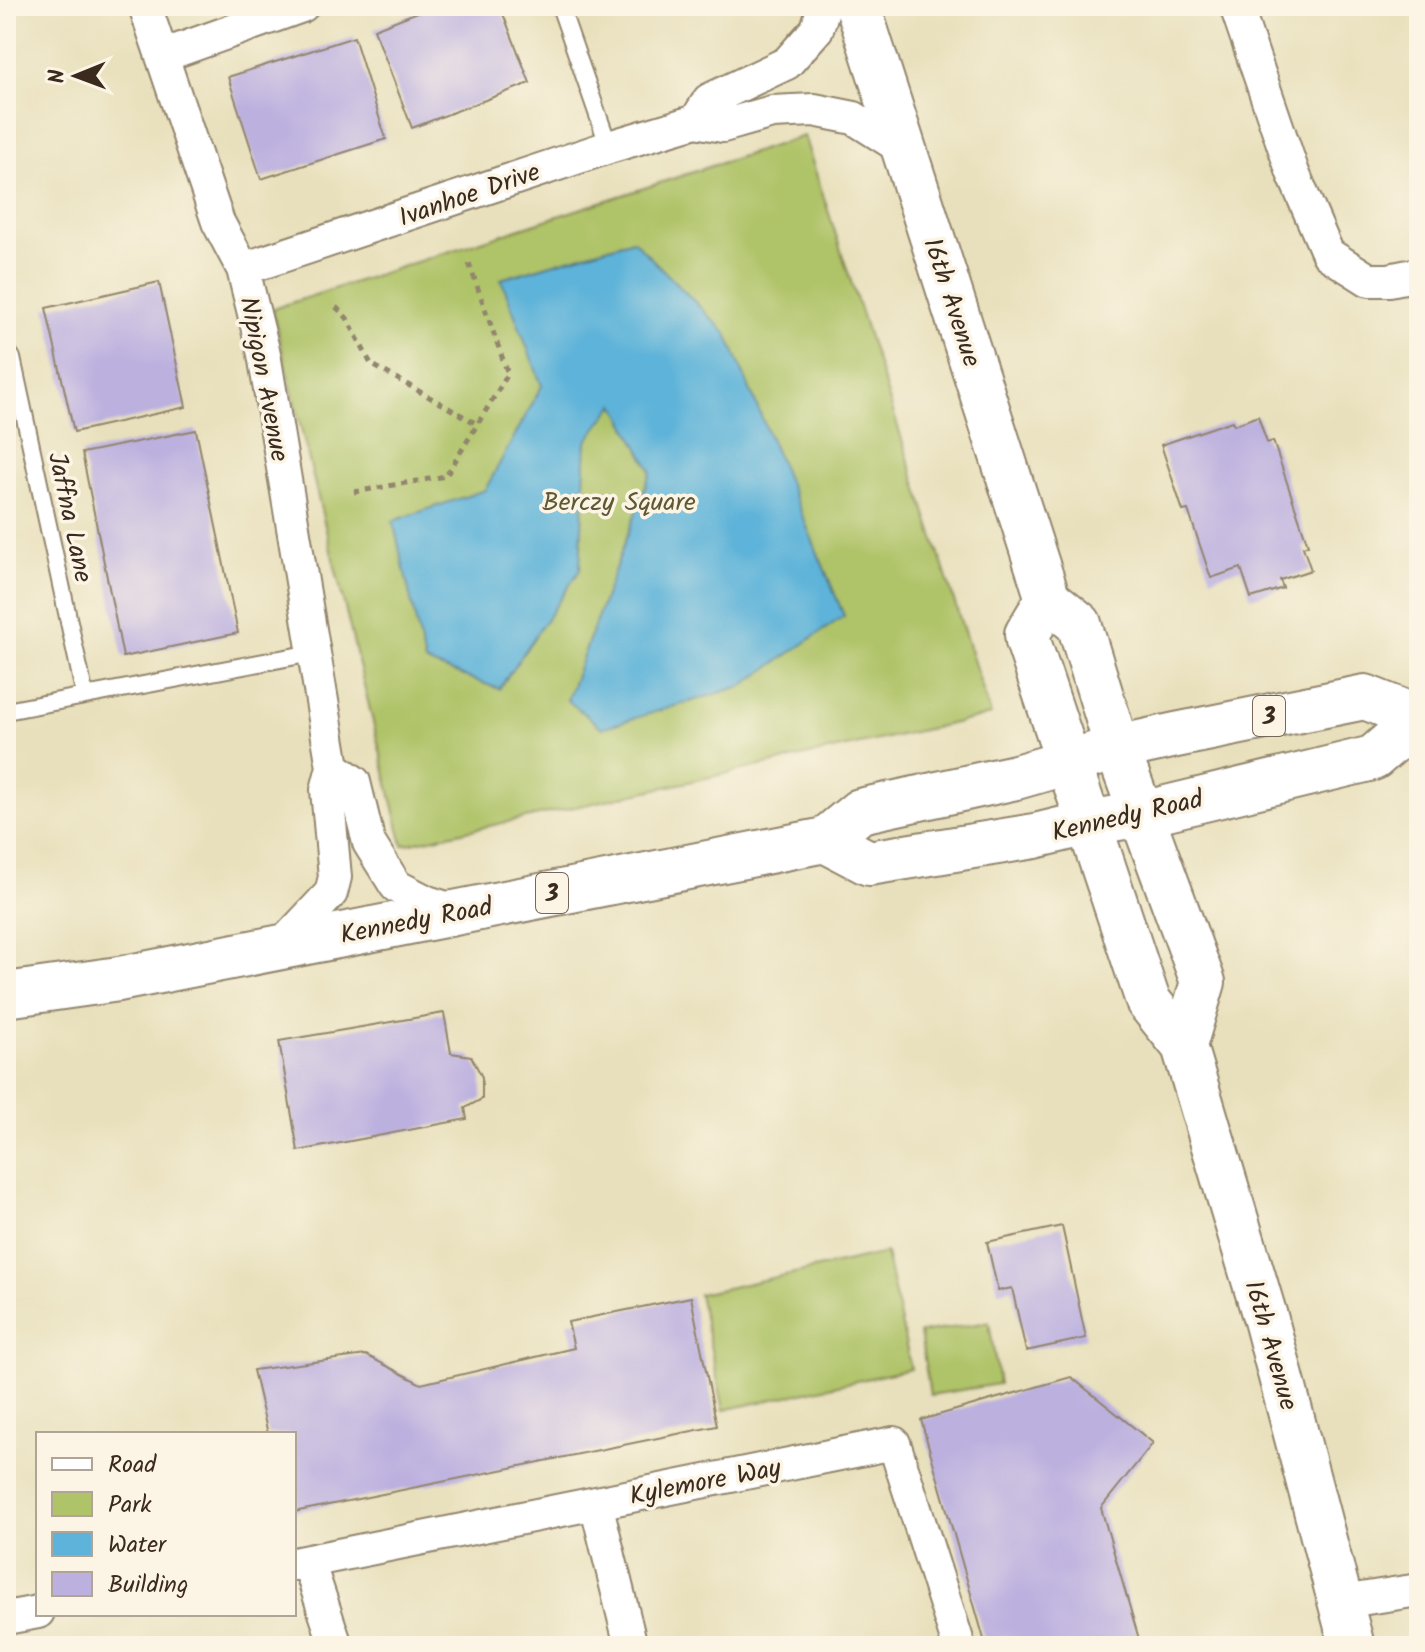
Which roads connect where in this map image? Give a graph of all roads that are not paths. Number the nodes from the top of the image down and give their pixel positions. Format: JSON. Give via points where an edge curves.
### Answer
{"nodes":[{"id":1,"x":145,"y":6,"type":"edge"},
{"id":2,"x":302,"y":6,"type":"edge"},
{"id":3,"x":560,"y":6,"type":"edge"},
{"id":4,"x":824,"y":6,"type":"edge"},
{"id":5,"x":858,"y":6,"type":"edge"},
{"id":6,"x":1236,"y":6,"type":"edge"},
{"id":7,"x":162,"y":56,"type":"junction"},
{"id":8,"x":696,"y":121,"type":"junction"},
{"id":9,"x":609,"y":147,"type":"junction"},
{"id":10,"x":903,"y":149,"type":"junction"},
{"id":11,"x":243,"y":269,"type":"junction"},
{"id":12,"x":1419,"y":274,"type":"edge"},
{"id":13,"x":6,"y":349,"type":"edge"},
{"id":14,"x":1048,"y":599,"type":"junction"},
{"id":15,"x":312,"y":653,"type":"junction"},
{"id":16,"x":85,"y":696,"type":"junction"},
{"id":17,"x":6,"y":711,"type":"edge"},
{"id":18,"x":1419,"y":718,"type":"edge"},
{"id":19,"x":1117,"y":748,"type":"junction"},
{"id":20,"x":1068,"y":762,"type":"junction"},
{"id":21,"x":333,"y":767,"type":"junction"},
{"id":22,"x":1142,"y":814,"type":"junction"},
{"id":23,"x":1088,"y":823,"type":"junction"},
{"id":24,"x":825,"y":840,"type":"junction"},
{"id":25,"x":459,"y":912,"type":"junction"},
{"id":26,"x":280,"y":947,"type":"junction"},
{"id":27,"x":6,"y":995,"type":"edge"},
{"id":28,"x":1184,"y":1046,"type":"junction"},
{"id":29,"x":596,"y":1503,"type":"junction"},
{"id":30,"x":301,"y":1562,"type":"edge"},
{"id":31,"x":1419,"y":1590,"type":"edge"},
{"id":32,"x":1341,"y":1602,"type":"junction"},
{"id":33,"x":36,"y":1612,"type":"edge"},
{"id":34,"x":6,"y":1618,"type":"edge"},
{"id":35,"x":336,"y":1646,"type":"edge"},
{"id":36,"x":631,"y":1646,"type":"edge"},
{"id":37,"x":959,"y":1646,"type":"edge"},
{"id":38,"x":1352,"y":1646,"type":"edge"}],
"edges":[{"from":1,"to":7,"type":"street","name":"Nipigon Avenue"},
{"from":2,"to":7,"type":"street"},
{"from":3,"to":9,"type":"lane"},
{"from":4,"to":8,"type":"street","name":"Ivanhoe Drive","via":[[817,29],[787,63],[709,100]]},
{"from":5,"to":10,"type":"main road","name":"16th Avenue"},
{"from":6,"to":12,"type":"street","via":[[1293,173],[1328,254],[1369,280]]},
{"from":7,"to":11,"type":"street","name":"Nipigon Avenue","via":[[218,222]]},
{"from":8,"to":9,"type":"street","name":"Ivanhoe Drive"},
{"from":8,"to":10,"type":"street","name":"Ivanhoe Drive","via":[[723,126],[772,112],[814,110],[854,118]]},
{"from":9,"to":11,"type":"street","name":"Ivanhoe Drive"},
{"from":10,"to":14,"type":"main road","name":"16th Avenue"},
{"from":11,"to":15,"type":"street","name":"Nipigon Avenue","via":[[264,354]]},
{"from":13,"to":16,"type":"lane","name":"Jaffna Lane"},
{"from":14,"to":19,"type":"main road","via":[[1079,624]]},
{"from":14,"to":20,"type":"main road","name":"16th Avenue","via":[[1027,639]]},
{"from":15,"to":16,"type":"lane"},
{"from":15,"to":21,"type":"street","name":"Nipigon Avenue"},
{"from":16,"to":17,"type":"lane"},
{"from":18,"to":19,"type":"main road","name":"Kennedy Road","number":"3","via":[[1365,697]]},
{"from":18,"to":22,"type":"main road","name":"Kennedy Road","number":"3","via":[[1373,758]]},
{"from":19,"to":20,"type":"main road","name":"Kennedy Road","number":"3"},
{"from":19,"to":22,"type":"main road"},
{"from":20,"to":23,"type":"main road","name":"16th Avenue"},
{"from":20,"to":24,"type":"main road","name":"Kennedy Road","number":"3","via":[[860,811]]},
{"from":21,"to":25,"type":"street","name":"Nipigon Avenue","via":[[354,782],[369,843],[396,886]]},
{"from":21,"to":26,"type":"street","name":"Nipigon Avenue","via":[[327,790],[335,877],[331,893]]},
{"from":22,"to":23,"type":"main road","name":"Kennedy Road","number":"3"},
{"from":22,"to":28,"type":"main road","via":[[1203,982]]},
{"from":23,"to":24,"type":"main road","name":"Kennedy Road","number":"3","via":[[869,863]]},
{"from":23,"to":28,"type":"main road","name":"16th Avenue","via":[[1148,1001]]},
{"from":24,"to":25,"type":"main road","name":"Kennedy Road","number":"3"},
{"from":25,"to":26,"type":"main road","name":"Kennedy Road","number":"3"},
{"from":26,"to":27,"type":"main road","name":"Kennedy Road","number":"3"},
{"from":28,"to":32,"type":"main road","name":"16th Avenue","via":[[1266,1320]]},
{"from":29,"to":30,"type":"street","name":"Kylemore Way"},
{"from":29,"to":36,"type":"street"},
{"from":29,"to":37,"type":"street","name":"Kylemore Way","via":[[894,1443]]},
{"from":30,"to":35,"type":"street","name":"Kylemore Way"},
{"from":31,"to":32,"type":"street"},
{"from":32,"to":38,"type":"main road","name":"16th Avenue"},
{"from":33,"to":34,"type":"street"}]}
